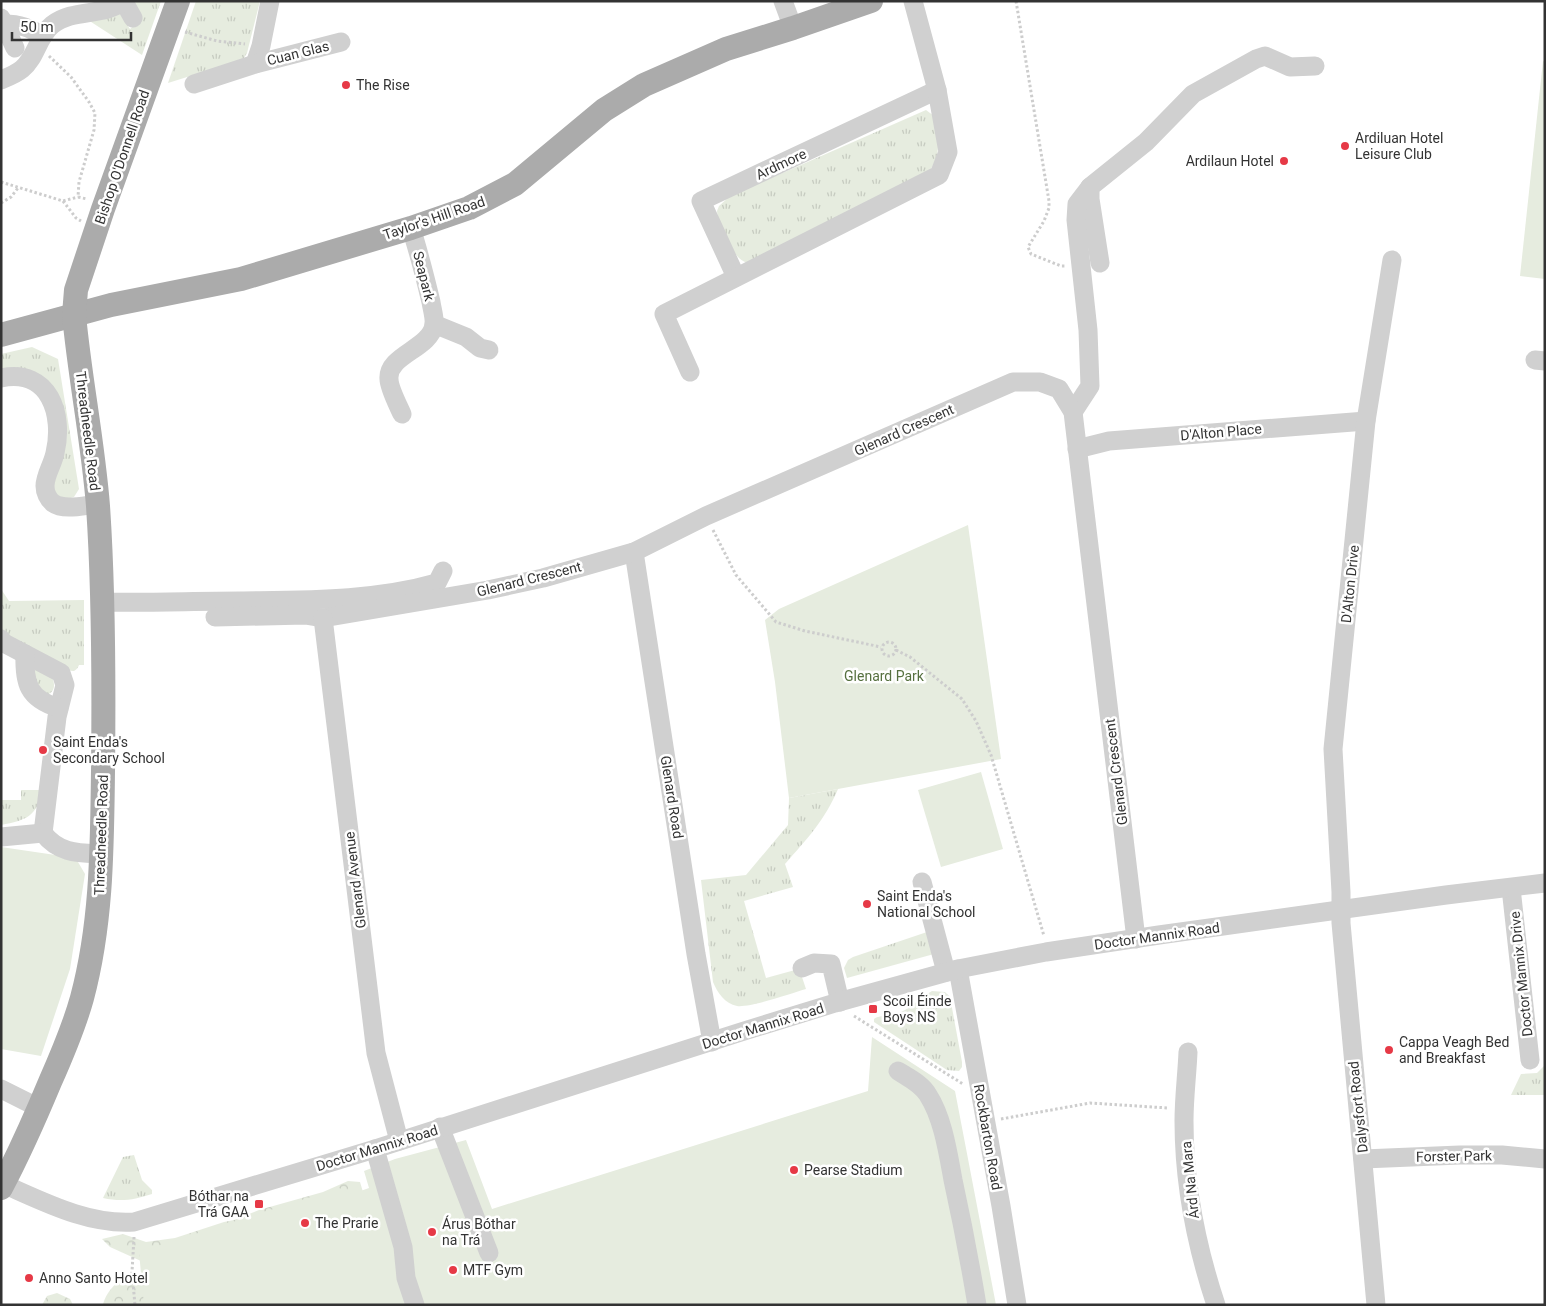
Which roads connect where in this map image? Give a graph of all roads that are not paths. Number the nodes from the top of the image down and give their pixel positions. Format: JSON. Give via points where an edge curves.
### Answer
{"nodes":[{"id":1,"x":178,"y":1,"type":"edge"},
{"id":2,"x":270,"y":1,"type":"edge"},
{"id":3,"x":783,"y":1,"type":"edge"},
{"id":4,"x":871,"y":1,"type":"edge"},
{"id":5,"x":912,"y":1,"type":"edge"},
{"id":6,"x":124,"y":2,"type":"edge"},
{"id":7,"x":133,"y":18,"type":"dead end"},
{"id":8,"x":3,"y":21,"type":"edge"},
{"id":9,"x":793,"y":28,"type":"junction"},
{"id":10,"x":40,"y":42,"type":"junction"},
{"id":11,"x":342,"y":42,"type":"dead end"},
{"id":12,"x":15,"y":48,"type":"dead end"},
{"id":13,"x":255,"y":64,"type":"junction"},
{"id":14,"x":1315,"y":66,"type":"dead end"},
{"id":15,"x":1,"y":80,"type":"edge"},
{"id":16,"x":194,"y":84,"type":"dead end"},
{"id":17,"x":937,"y":90,"type":"junction"},
{"id":18,"x":411,"y":228,"type":"junction"},
{"id":19,"x":1392,"y":260,"type":"dead end"},
{"id":20,"x":736,"y":277,"type":"junction"},
{"id":21,"x":74,"y":315,"type":"junction"},
{"id":22,"x":434,"y":324,"type":"junction"},
{"id":23,"x":1,"y":336,"type":"edge"},
{"id":24,"x":489,"y":350,"type":"dead end"},
{"id":25,"x":690,"y":372,"type":"dead end"},
{"id":26,"x":1,"y":378,"type":"edge"},
{"id":27,"x":1072,"y":412,"type":"junction"},
{"id":28,"x":402,"y":414,"type":"dead end"},
{"id":29,"x":1366,"y":421,"type":"junction"},
{"id":30,"x":1077,"y":449,"type":"junction"},
{"id":31,"x":98,"y":504,"type":"junction"},
{"id":32,"x":634,"y":552,"type":"junction"},
{"id":33,"x":442,"y":571,"type":"dead end"},
{"id":34,"x":102,"y":602,"type":"junction"},
{"id":35,"x":215,"y":617,"type":"dead end"},
{"id":36,"x":323,"y":618,"type":"junction"},
{"id":37,"x":2,"y":642,"type":"edge"},
{"id":38,"x":25,"y":654,"type":"junction"},
{"id":39,"x":59,"y":708,"type":"junction"},
{"id":40,"x":43,"y":833,"type":"junction"},
{"id":41,"x":1,"y":837,"type":"edge"},
{"id":42,"x":102,"y":854,"type":"junction"},
{"id":43,"x":922,"y":882,"type":"dead end"},
{"id":44,"x":1545,"y":883,"type":"edge"},
{"id":45,"x":1511,"y":888,"type":"junction"},
{"id":46,"x":1340,"y":909,"type":"junction"},
{"id":47,"x":1136,"y":939,"type":"junction"},
{"id":48,"x":802,"y":968,"type":"dead end"},
{"id":49,"x":952,"y":971,"type":"junction"},
{"id":50,"x":846,"y":1008,"type":"junction"},
{"id":51,"x":712,"y":1042,"type":"junction"},
{"id":52,"x":1188,"y":1052,"type":"dead end"},
{"id":53,"x":1530,"y":1060,"type":"dead end"},
{"id":54,"x":898,"y":1071,"type":"dead end"},
{"id":55,"x":1,"y":1089,"type":"edge"},
{"id":56,"x":39,"y":1108,"type":"junction"},
{"id":57,"x":440,"y":1128,"type":"junction"},
{"id":58,"x":399,"y":1141,"type":"junction"},
{"id":59,"x":375,"y":1149,"type":"junction"},
{"id":60,"x":1363,"y":1159,"type":"junction"},
{"id":61,"x":1545,"y":1159,"type":"edge"},
{"id":62,"x":2,"y":1186,"type":"edge"},
{"id":63,"x":489,"y":1253,"type":"dead end"},
{"id":64,"x":415,"y":1305,"type":"edge"},
{"id":65,"x":977,"y":1305,"type":"edge"},
{"id":66,"x":1017,"y":1305,"type":"edge"},
{"id":67,"x":1216,"y":1305,"type":"edge"},
{"id":68,"x":1376,"y":1305,"type":"edge"}],
"edges":[{"from":1,"to":21,"type":"main road","name":"Bishop O'Donnell Road","via":[[76,290]]},
{"from":2,"to":13,"type":"street","name":"Cuan Glas"},
{"from":3,"to":9,"type":"street"},
{"from":4,"to":9,"type":"main road","name":"Taylor's Hill Road"},
{"from":5,"to":17,"type":"street"},
{"from":6,"to":7,"type":"street"},
{"from":6,"to":10,"type":"street","via":[[59,21],[51,26]]},
{"from":8,"to":10,"type":"street","via":[[31,28]]},
{"from":8,"to":12,"type":"street"},
{"from":9,"to":18,"type":"main road","name":"Taylor's Hill Road","via":[[726,49],[644,85],[604,110],[515,184],[469,208]]},
{"from":10,"to":15,"type":"street","via":[[23,69]]},
{"from":11,"to":13,"type":"street","name":"Cuan Glas"},
{"from":13,"to":16,"type":"street","name":"Cuan Glas"},
{"from":14,"to":27,"type":"street","via":[[1290,68],[1265,56],[1256,58],[1193,94],[1146,142],[1090,187],[1077,204],[1076,220],[1090,264],[1090,386]]},
{"from":17,"to":20,"type":"street","via":[[948,152],[939,175]]},
{"from":17,"to":20,"type":"street","name":"Ardmore","via":[[701,201]]},
{"from":18,"to":21,"type":"main road","name":"Taylor's Hill Road","via":[[241,279]]},
{"from":18,"to":22,"type":"street","name":"Seapark","via":[[424,271]]},
{"from":19,"to":29,"type":"street","name":"D'Alton Drive"},
{"from":20,"to":25,"type":"street","via":[[664,314]]},
{"from":21,"to":23,"type":"main road","name":"Taylor's Hill Road"},
{"from":21,"to":31,"type":"main road","name":"Threadneedle Road"},
{"from":22,"to":24,"type":"street"},
{"from":22,"to":28,"type":"street","via":[[430,334],[391,369],[389,379]]},
{"from":26,"to":31,"type":"street","via":[[15,376],[32,380],[43,387],[51,400],[58,430],[56,453],[45,484],[52,502],[62,506]]},
{"from":27,"to":30,"type":"street","name":"Glenard Crescent"},
{"from":27,"to":32,"type":"street","name":"Glenard Crescent","via":[[1059,389],[1040,382],[1013,382],[706,516]]},
{"from":29,"to":30,"type":"street","name":"D'Alton Place","via":[[1108,441]]},
{"from":29,"to":46,"type":"street","name":"D'Alton Drive","via":[[1333,749],[1342,892]]},
{"from":30,"to":47,"type":"street","name":"Glenard Crescent"},
{"from":31,"to":34,"type":"main road","name":"Threadneedle Road"},
{"from":32,"to":36,"type":"street","name":"Glenard Crescent","via":[[488,590]]},
{"from":32,"to":51,"type":"street","name":"Glenard Road"},
{"from":33,"to":34,"type":"street","via":[[437,583],[359,596],[315,600]]},
{"from":34,"to":42,"type":"main road","name":"Threadneedle Road"},
{"from":35,"to":36,"type":"street","name":"Glenard Crescent","via":[[305,615]]},
{"from":36,"to":58,"type":"street","name":"Glenard Avenue","via":[[376,1053]]},
{"from":37,"to":38,"type":"street"},
{"from":38,"to":39,"type":"street","via":[[25,675],[29,686],[42,701]]},
{"from":38,"to":39,"type":"street","via":[[61,672],[65,686]]},
{"from":39,"to":40,"type":"street"},
{"from":40,"to":41,"type":"street"},
{"from":40,"to":42,"type":"street","via":[[63,849]]},
{"from":42,"to":56,"type":"main road","name":"Threadneedle Road","via":[[98,918],[82,1000]]},
{"from":43,"to":49,"type":"street","name":"Rockbarton Road"},
{"from":44,"to":45,"type":"street","name":"Doctor Mannix Road"},
{"from":45,"to":46,"type":"street","name":"Doctor Mannix Road"},
{"from":45,"to":53,"type":"street","name":"Doctor Mannix Drive"},
{"from":46,"to":47,"type":"street","name":"Doctor Mannix Road"},
{"from":46,"to":60,"type":"street","name":"Dalysfort Road"},
{"from":47,"to":49,"type":"street","name":"Doctor Mannix Road","via":[[1046,952]]},
{"from":48,"to":50,"type":"street","via":[[814,963],[831,964]]},
{"from":49,"to":50,"type":"street","name":"Doctor Mannix Road"},
{"from":49,"to":66,"type":"street","name":"Rockbarton Road","via":[[980,1089]]},
{"from":50,"to":51,"type":"street","name":"Doctor Mannix Road"},
{"from":51,"to":57,"type":"street","name":"Doctor Mannix Road"},
{"from":52,"to":67,"type":"street","name":"Árd Na Mara","via":[[1185,1109],[1190,1206]]},
{"from":54,"to":65,"type":"street","via":[[927,1092],[938,1115]]},
{"from":55,"to":56,"type":"street"},
{"from":56,"to":62,"type":"main road","name":"Threadneedle Road"},
{"from":57,"to":58,"type":"street","name":"Doctor Mannix Road"},
{"from":57,"to":63,"type":"street"},
{"from":58,"to":59,"type":"street","name":"Doctor Mannix Road"},
{"from":59,"to":62,"type":"street","name":"Doctor Mannix Road","via":[[134,1222],[100,1221]]},
{"from":59,"to":64,"type":"street","via":[[403,1247],[406,1278]]},
{"from":60,"to":61,"type":"street","name":"Forster Park","via":[[1502,1155]]},
{"from":60,"to":68,"type":"street","name":"Dalysfort Road"}]}
